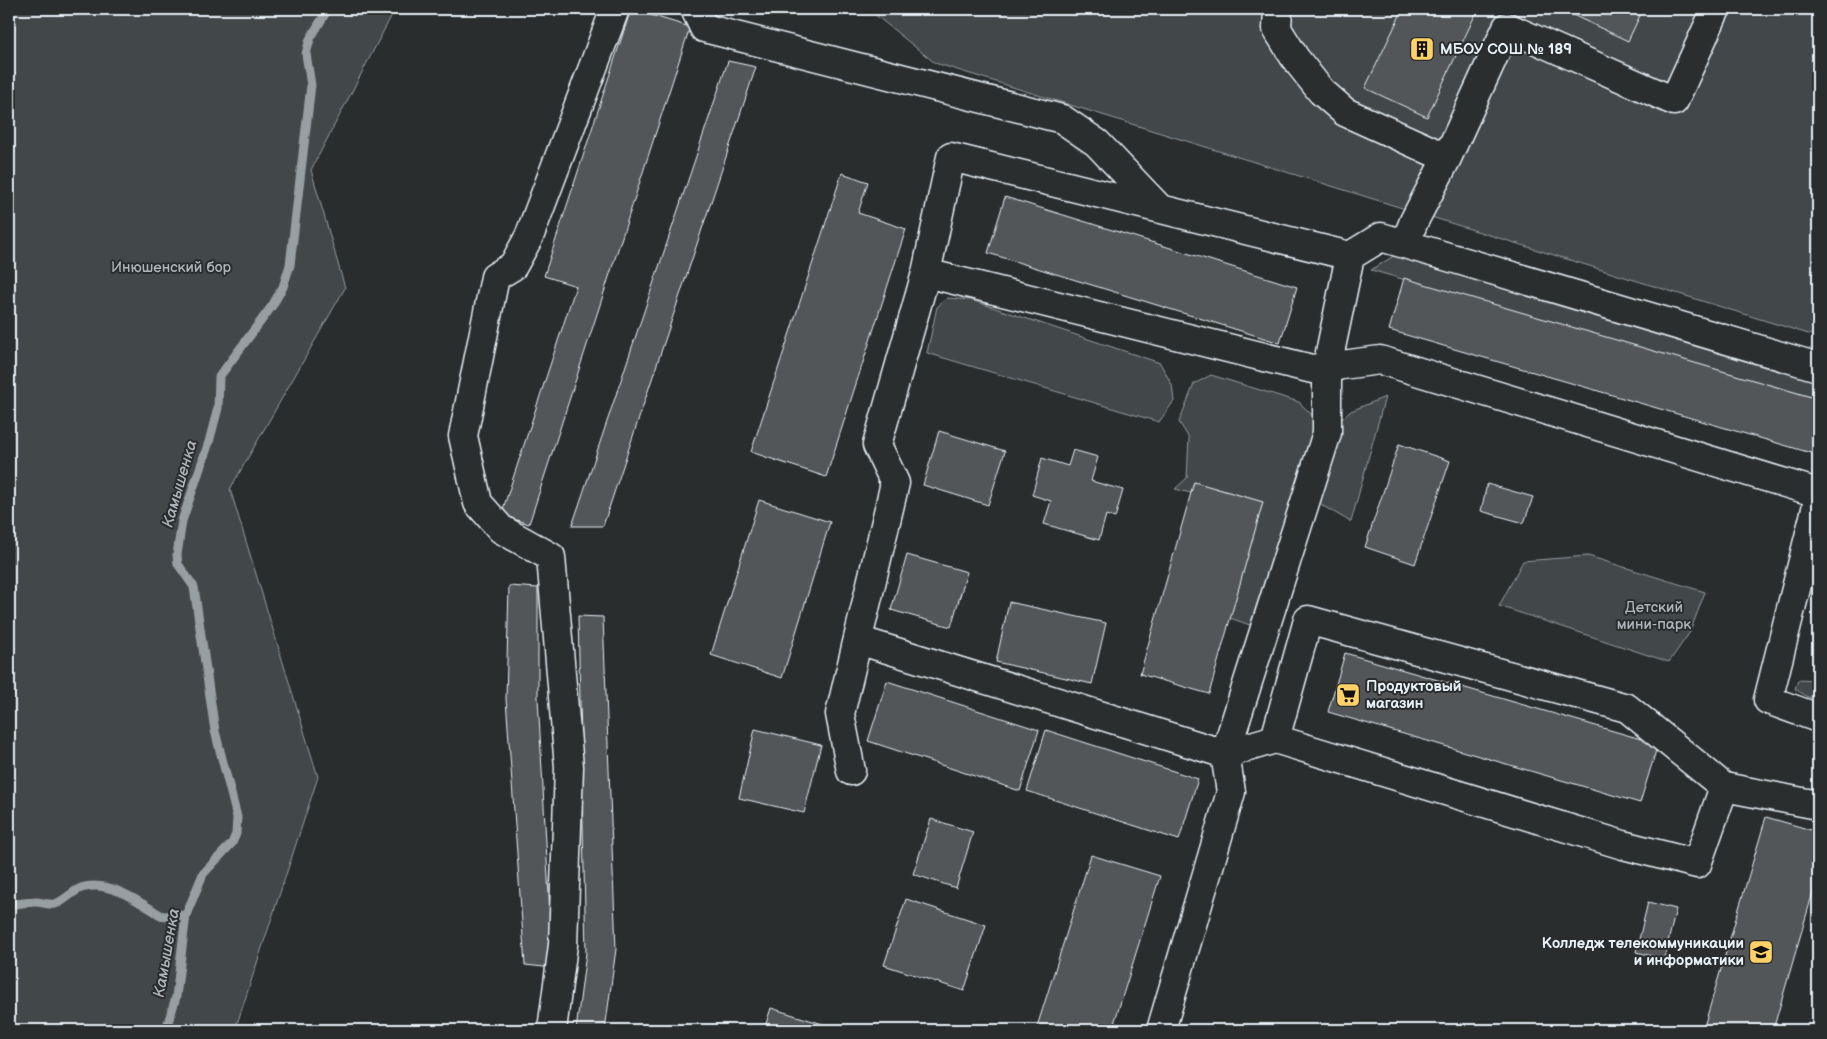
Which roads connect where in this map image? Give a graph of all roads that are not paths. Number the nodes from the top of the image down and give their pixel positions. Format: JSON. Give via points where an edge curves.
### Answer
{"nodes":[{"id":1,"x":615,"y":9,"type":"edge"},
{"id":2,"x":695,"y":9,"type":"edge"},
{"id":3,"x":1278,"y":9,"type":"edge"},
{"id":4,"x":1716,"y":9,"type":"edge"},
{"id":5,"x":1447,"y":158,"type":"junction"},
{"id":6,"x":1158,"y":207,"type":"junction"},
{"id":7,"x":1405,"y":244,"type":"junction"},
{"id":8,"x":1350,"y":256,"type":"junction"},
{"id":9,"x":926,"y":273,"type":"junction"},
{"id":10,"x":1327,"y":367,"type":"junction"},
{"id":11,"x":1818,"y":367,"type":"edge"},
{"id":12,"x":1818,"y":493,"type":"edge"},
{"id":13,"x":1818,"y":501,"type":"edge"},
{"id":14,"x":858,"y":640,"type":"junction"},
{"id":15,"x":1818,"y":718,"type":"edge"},
{"id":16,"x":1275,"y":739,"type":"junction"},
{"id":17,"x":1225,"y":754,"type":"junction"},
{"id":18,"x":852,"y":771,"type":"dead end"},
{"id":19,"x":1724,"y":787,"type":"junction"},
{"id":20,"x":1818,"y":805,"type":"edge"},
{"id":21,"x":552,"y":1030,"type":"edge"},
{"id":22,"x":1161,"y":1030,"type":"edge"}],
"edges":[{"from":1,"to":21,"type":"lane","via":[[529,237],[513,266],[495,278],[463,436],[478,503],[501,529],[551,557],[569,767],[563,945]]},
{"from":2,"to":6,"type":"lane","via":[[704,28],[1062,119],[1097,143]]},
{"from":3,"to":5,"type":"lane","via":[[1277,29],[1295,58],[1321,91],[1344,112]]},
{"from":4,"to":5,"type":"lane","via":[[1674,101],[1507,27]]},
{"from":5,"to":7,"type":"lane"},
{"from":6,"to":8,"type":"lane"},
{"from":6,"to":9,"type":"lane","via":[[951,157]]},
{"from":7,"to":8,"type":"lane","via":[[1381,237]]},
{"from":7,"to":11,"type":"lane"},
{"from":8,"to":10,"type":"lane"},
{"from":9,"to":10,"type":"lane","via":[[1312,369]]},
{"from":9,"to":14,"type":"lane","via":[[877,445],[896,483]]},
{"from":10,"to":12,"type":"lane","via":[[1380,360]]},
{"from":10,"to":17,"type":"lane","via":[[1327,433]]},
{"from":13,"to":15,"type":"lane","via":[[1768,700]]},
{"from":14,"to":17,"type":"lane"},
{"from":14,"to":18,"type":"lane","via":[[840,714]]},
{"from":16,"to":17,"type":"lane"},
{"from":16,"to":19,"type":"lane","via":[[1623,845],[1697,864]]},
{"from":16,"to":19,"type":"lane","via":[[1308,620],[1627,708]]},
{"from":17,"to":22,"type":"lane","via":[[1231,792]]},
{"from":19,"to":20,"type":"lane"}]}
